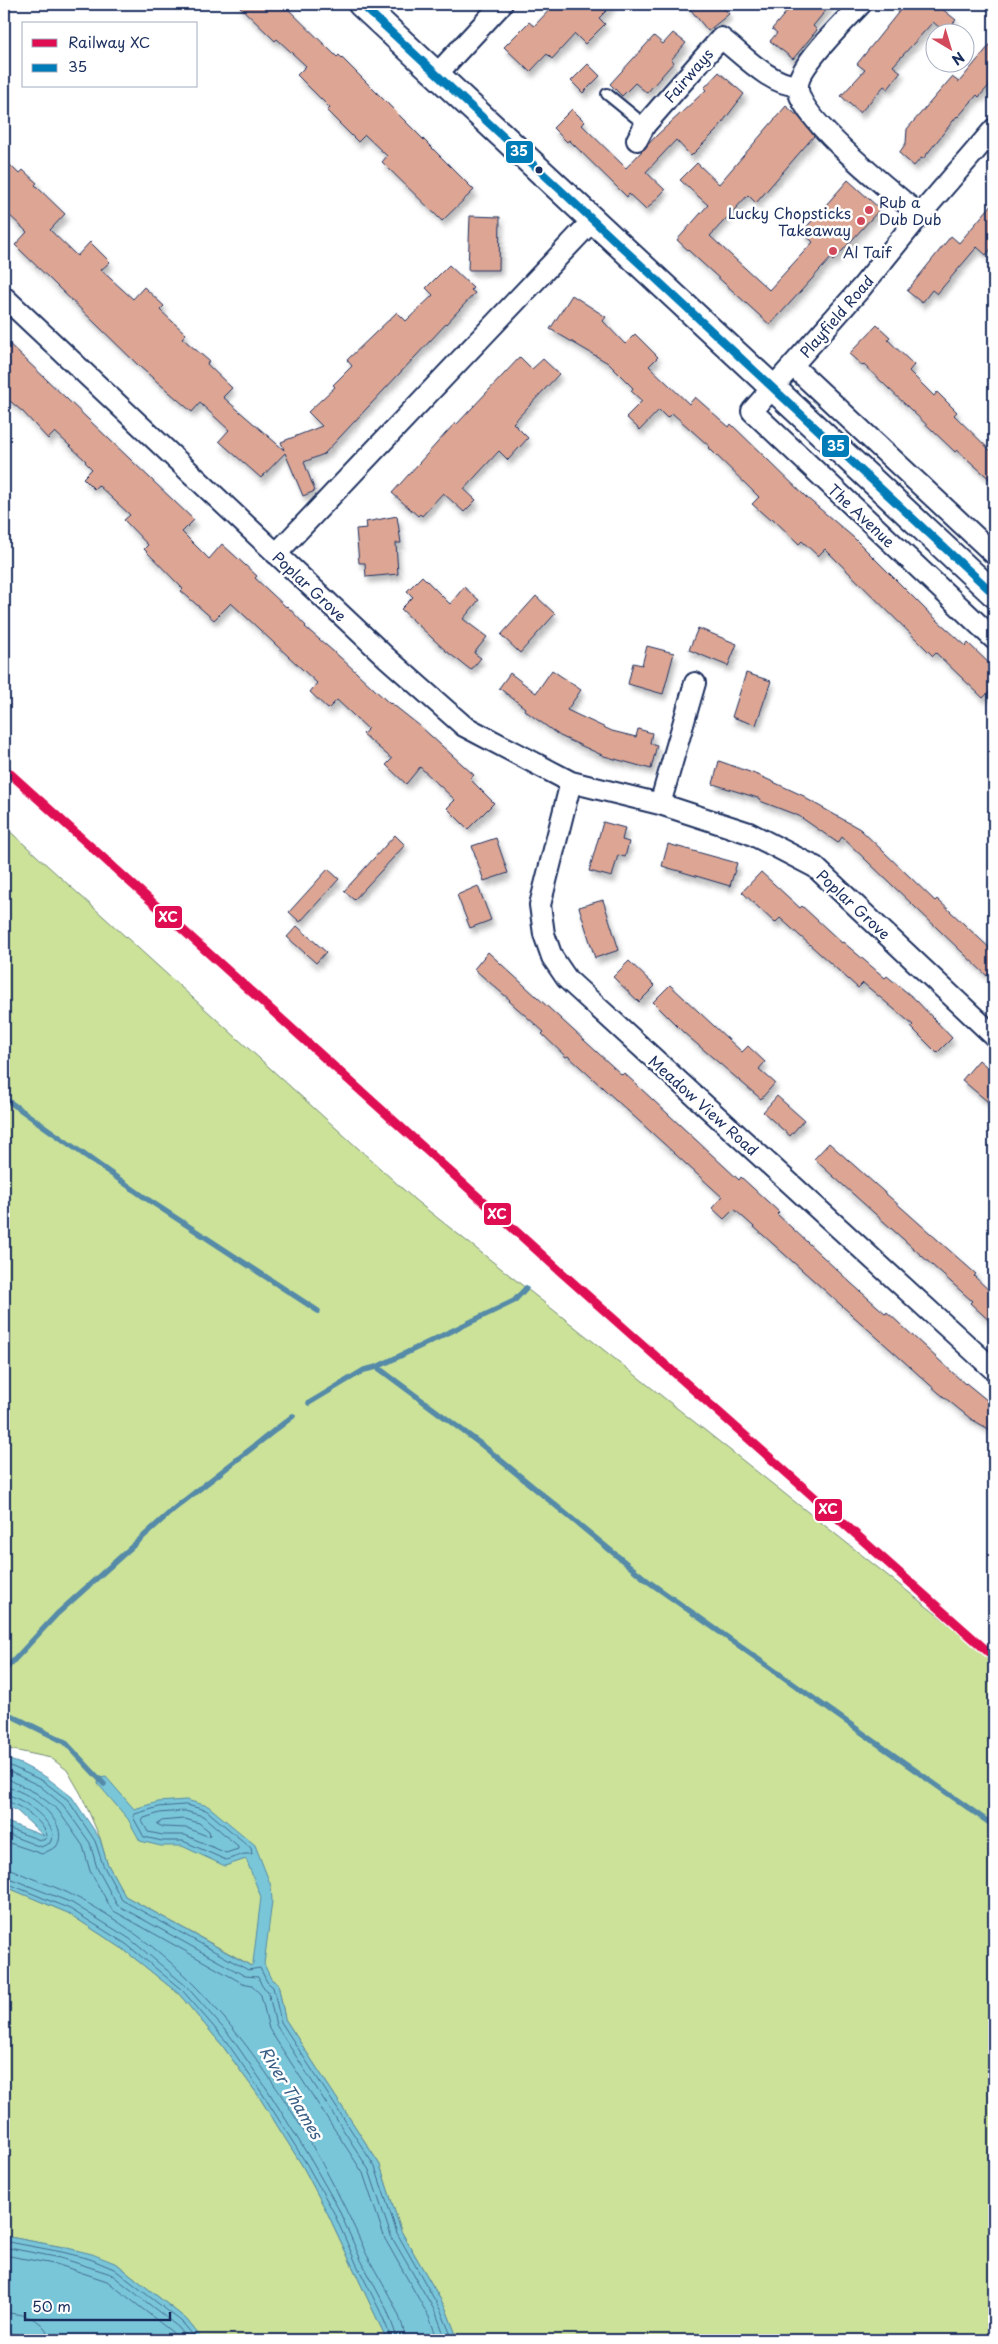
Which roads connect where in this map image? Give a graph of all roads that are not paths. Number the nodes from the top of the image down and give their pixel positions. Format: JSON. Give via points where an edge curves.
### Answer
{"nodes":[{"id":1,"x":362,"y":4,"type":"edge"},
{"id":2,"x":502,"y":4,"type":"edge"},
{"id":3,"x":860,"y":4,"type":"edge"},
{"id":4,"x":437,"y":74,"type":"junction"},
{"id":5,"x":798,"y":85,"type":"junction"},
{"id":6,"x":607,"y":94,"type":"dead end"},
{"id":7,"x":994,"y":129,"type":"edge"},
{"id":8,"x":641,"y":132,"type":"joint"},
{"id":9,"x":920,"y":215,"type":"junction"},
{"id":10,"x":592,"y":220,"type":"junction"},
{"id":11,"x":4,"y":298,"type":"edge"},
{"id":12,"x":793,"y":366,"type":"junction"},
{"id":13,"x":772,"y":388,"type":"junction"},
{"id":14,"x":276,"y":554,"type":"junction"},
{"id":15,"x":994,"y":554,"type":"edge"},
{"id":16,"x":994,"y":594,"type":"edge"},
{"id":17,"x":994,"y":639,"type":"edge"},
{"id":18,"x":695,"y":682,"type":"dead end"},
{"id":19,"x":572,"y":782,"type":"junction"},
{"id":20,"x":660,"y":804,"type":"junction"},
{"id":21,"x":994,"y":1036,"type":"edge"},
{"id":22,"x":994,"y":1370,"type":"edge"}],
"edges":[{"from":1,"to":4,"type":"street"},
{"from":2,"to":4,"type":"street"},
{"from":3,"to":5,"type":"street","via":[[808,63]]},
{"from":4,"to":10,"type":"street"},
{"from":5,"to":8,"type":"street","name":"Fairways","via":[[787,86],[770,77],[721,38]]},
{"from":5,"to":9,"type":"street","via":[[805,107],[840,146]]},
{"from":6,"to":8,"type":"lane"},
{"from":7,"to":9,"type":"street","name":"Playfield Road"},
{"from":9,"to":12,"type":"street","name":"Playfield Road"},
{"from":10,"to":13,"type":"street"},
{"from":10,"to":14,"type":"street"},
{"from":11,"to":14,"type":"street","name":"Poplar Grove"},
{"from":12,"to":13,"type":"street","name":"Playfield Road"},
{"from":12,"to":15,"type":"street"},
{"from":13,"to":16,"type":"street"},
{"from":13,"to":17,"type":"street","name":"The Avenue","via":[[752,411]]},
{"from":14,"to":19,"type":"street","name":"Poplar Grove","via":[[464,726]]},
{"from":18,"to":20,"type":"street"},
{"from":19,"to":20,"type":"street","name":"Poplar Grove"},
{"from":19,"to":22,"type":"street","name":"Meadow View Road","via":[[540,905],[544,934],[552,957],[566,979]]},
{"from":20,"to":21,"type":"street","name":"Poplar Grove","via":[[749,832],[815,867]]}]}
